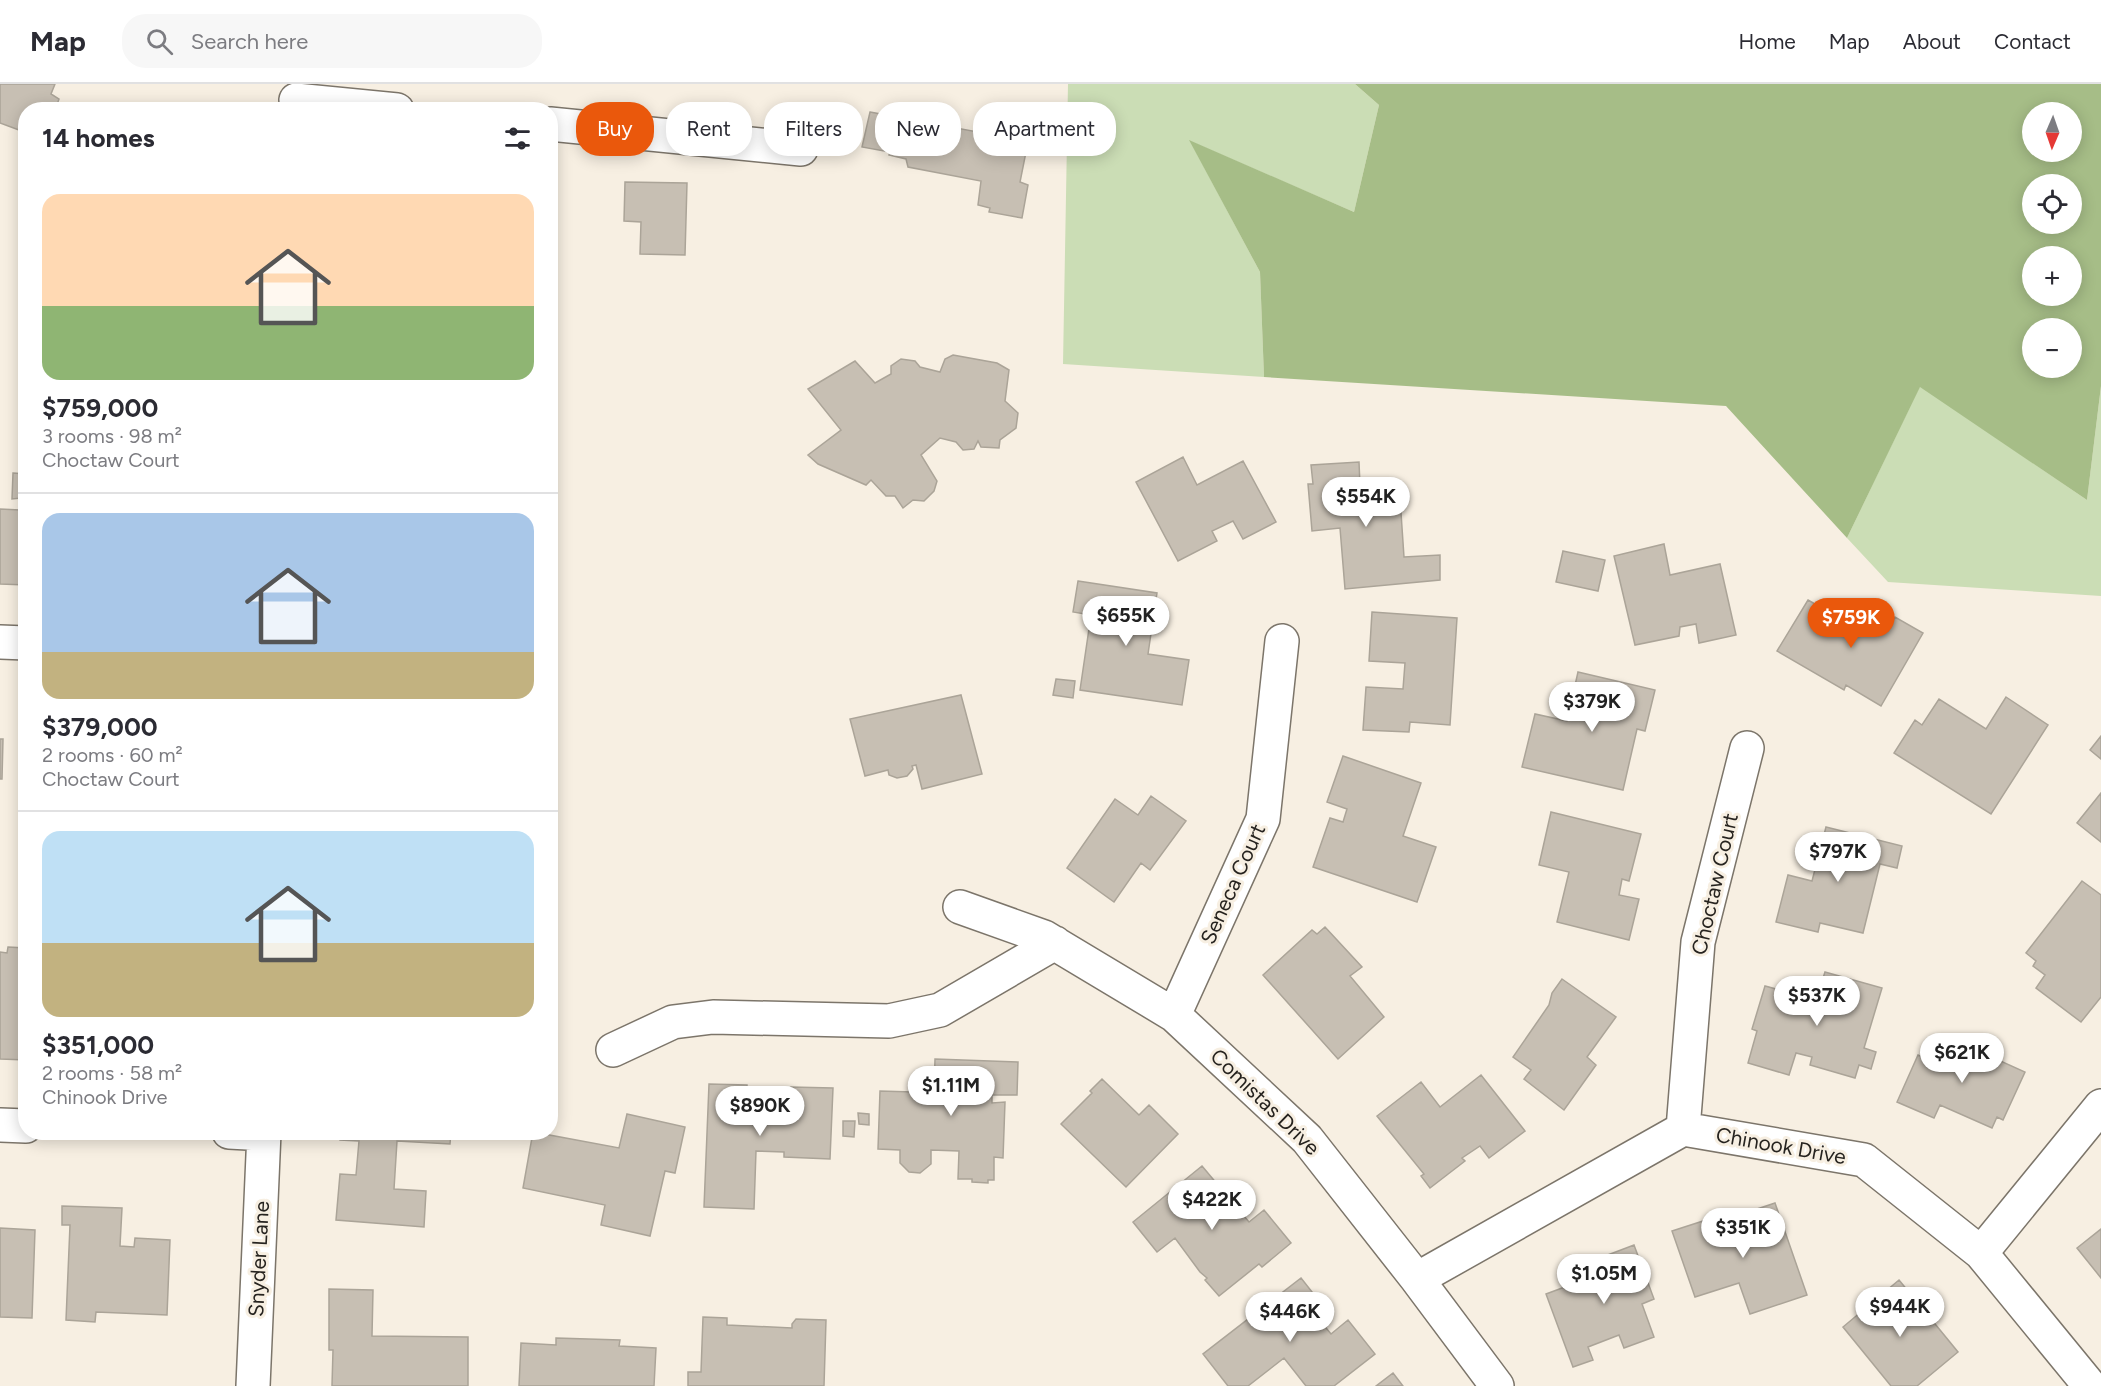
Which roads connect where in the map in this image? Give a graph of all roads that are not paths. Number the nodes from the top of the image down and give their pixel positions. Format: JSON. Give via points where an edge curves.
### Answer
{"nodes":[{"id":1,"x":296,"y":98,"type":"edge"},
{"id":2,"x":330,"y":102,"type":"edge"},
{"id":3,"x":558,"y":125,"type":"edge"},
{"id":4,"x":764,"y":145,"type":"edge"},
{"id":5,"x":1282,"y":641,"type":"dead end"},
{"id":6,"x":0,"y":642,"type":"edge"},
{"id":7,"x":18,"y":643,"type":"edge"},
{"id":8,"x":1747,"y":748,"type":"dead end"},
{"id":9,"x":960,"y":907,"type":"dead end"},
{"id":10,"x":1054,"y":943,"type":"junction"},
{"id":11,"x":1174,"y":1015,"type":"junction"},
{"id":12,"x":613,"y":1050,"type":"dead end"},
{"id":13,"x":2101,"y":1106,"type":"edge"},
{"id":14,"x":0,"y":1125,"type":"edge"},
{"id":15,"x":18,"y":1126,"type":"edge"},
{"id":16,"x":1683,"y":1129,"type":"junction"},
{"id":17,"x":264,"y":1140,"type":"edge"},
{"id":18,"x":1981,"y":1253,"type":"junction"},
{"id":19,"x":1417,"y":1279,"type":"junction"},
{"id":20,"x":253,"y":1386,"type":"edge"},
{"id":21,"x":1497,"y":1386,"type":"edge"},
{"id":22,"x":2090,"y":1386,"type":"edge"}],
"edges":[{"from":1,"to":2,"type":"street"},
{"from":3,"to":4,"type":"street"},
{"from":5,"to":11,"type":"street","name":"Seneca Court","via":[[1263,819]]},
{"from":6,"to":7,"type":"street"},
{"from":8,"to":16,"type":"street","name":"Choctaw Court","via":[[1698,942]]},
{"from":9,"to":10,"type":"street","name":"Comistas Drive"},
{"from":10,"to":11,"type":"street","name":"Comistas Drive"},
{"from":10,"to":12,"type":"street","via":[[940,1010],[889,1021],[713,1017],[673,1022]]},
{"from":11,"to":19,"type":"street","name":"Comistas Drive","via":[[1307,1139]]},
{"from":13,"to":18,"type":"street"},
{"from":14,"to":15,"type":"street"},
{"from":16,"to":18,"type":"street","name":"Chinook Drive","via":[[1864,1160]]},
{"from":16,"to":19,"type":"street"},
{"from":17,"to":20,"type":"street","name":"Snyder Lane"},
{"from":18,"to":22,"type":"street","name":"Chinook Drive"},
{"from":19,"to":21,"type":"street","name":"Comistas Drive"}]}
